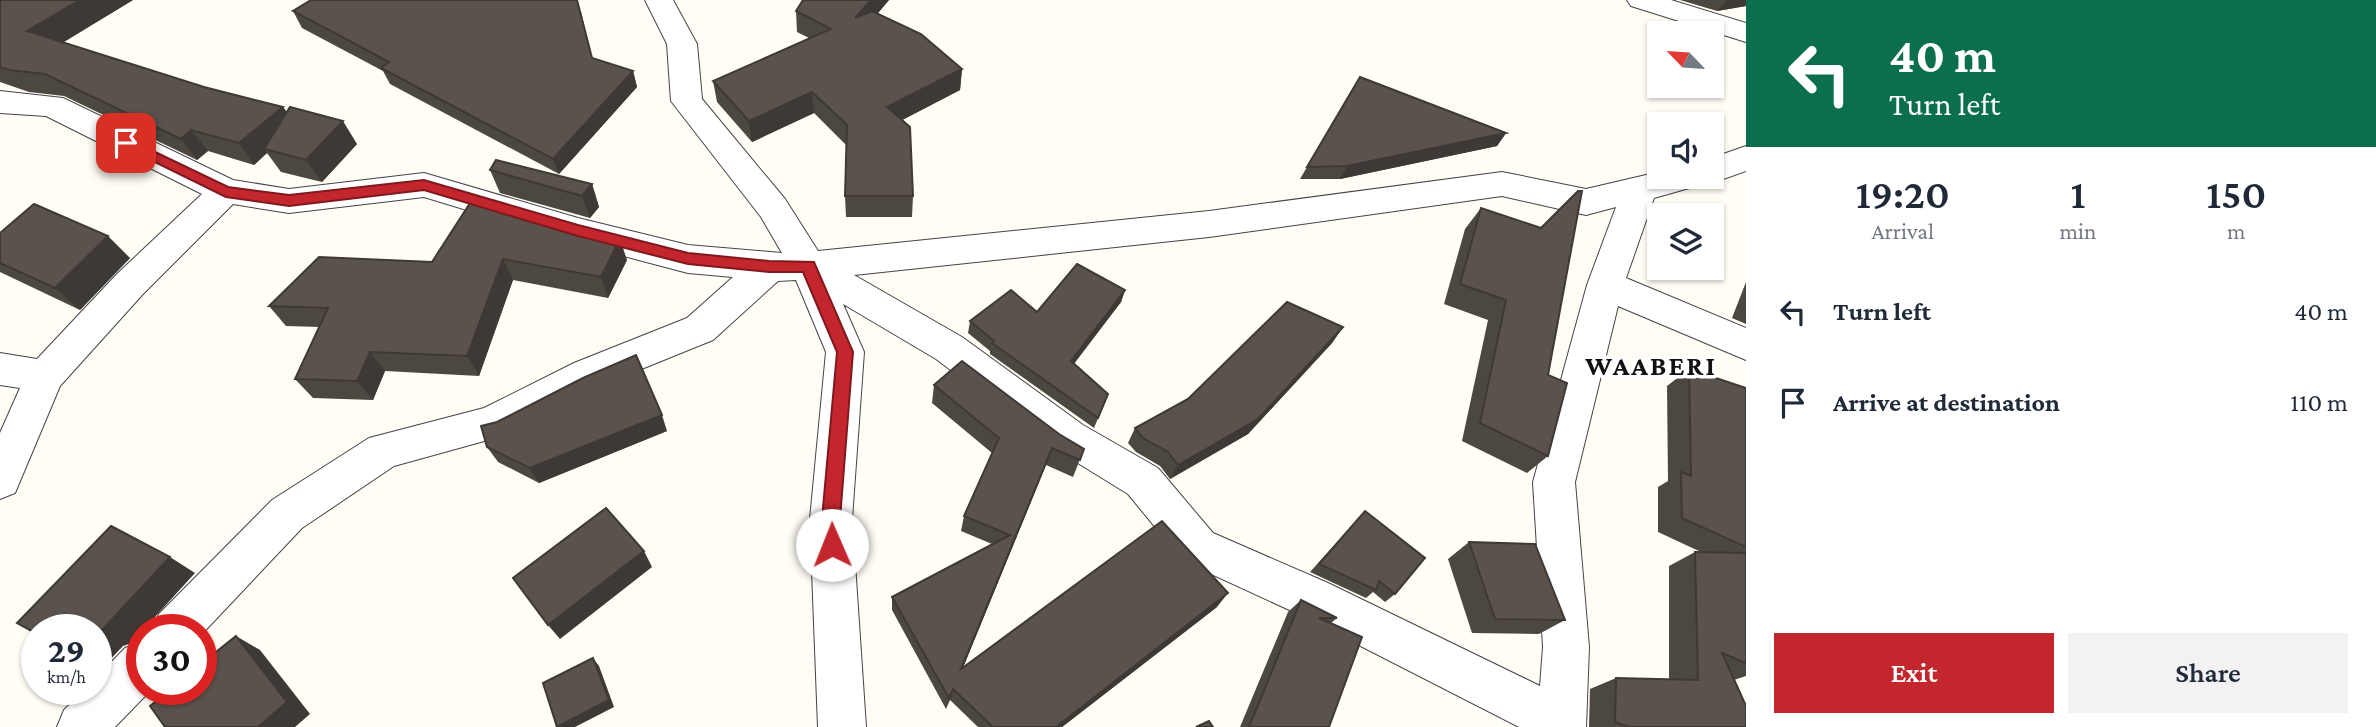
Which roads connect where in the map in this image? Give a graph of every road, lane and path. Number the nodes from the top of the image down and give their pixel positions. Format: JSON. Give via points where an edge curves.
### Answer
{"nodes":[{"id":1,"x":659,"y":0,"type":"edge"},
{"id":2,"x":1641,"y":0,"type":"edge"},
{"id":3,"x":1746,"y":33,"type":"edge"},
{"id":4,"x":0,"y":102,"type":"edge"},
{"id":5,"x":1647,"y":187,"type":"edge"},
{"id":6,"x":1640,"y":189,"type":"junction"},
{"id":7,"x":226,"y":191,"type":"junction"},
{"id":8,"x":789,"y":266,"type":"junction"},
{"id":9,"x":1605,"y":285,"type":"junction"},
{"id":10,"x":1746,"y":344,"type":"edge"},
{"id":11,"x":0,"y":369,"type":"edge"},
{"id":12,"x":45,"y":376,"type":"junction"},
{"id":13,"x":0,"y":480,"type":"edge"},
{"id":14,"x":190,"y":614,"type":"edge"},
{"id":15,"x":126,"y":681,"type":"edge"},
{"id":16,"x":1562,"y":725,"type":"edge"},
{"id":17,"x":81,"y":727,"type":"edge"},
{"id":18,"x":842,"y":727,"type":"edge"}],
"edges":[{"from":1,"to":8,"type":"street","via":[[682,44],[687,101],[773,208]]},
{"from":2,"to":3,"type":"street"},
{"from":4,"to":7,"type":"street","via":[[52,106]]},
{"from":5,"to":6,"type":"street"},
{"from":6,"to":8,"type":"street","via":[[1586,202],[1502,184],[1209,224]]},
{"from":6,"to":9,"type":"street"},
{"from":7,"to":8,"type":"street","via":[[289,201],[424,185],[688,258]]},
{"from":7,"to":12,"type":"street"},
{"from":8,"to":14,"type":"street","via":[[700,329],[587,374],[492,424],[383,451],[286,514]]},
{"from":8,"to":16,"type":"street","via":[[949,348],[1069,436],[1143,481],[1198,547],[1464,672]]},
{"from":8,"to":18,"type":"street","via":[[845,352],[831,519]]},
{"from":9,"to":10,"type":"street"},
{"from":9,"to":16,"type":"street","via":[[1553,482],[1566,647]]},
{"from":11,"to":12,"type":"street"},
{"from":12,"to":13,"type":"street"},
{"from":15,"to":17,"type":"street"}]}
